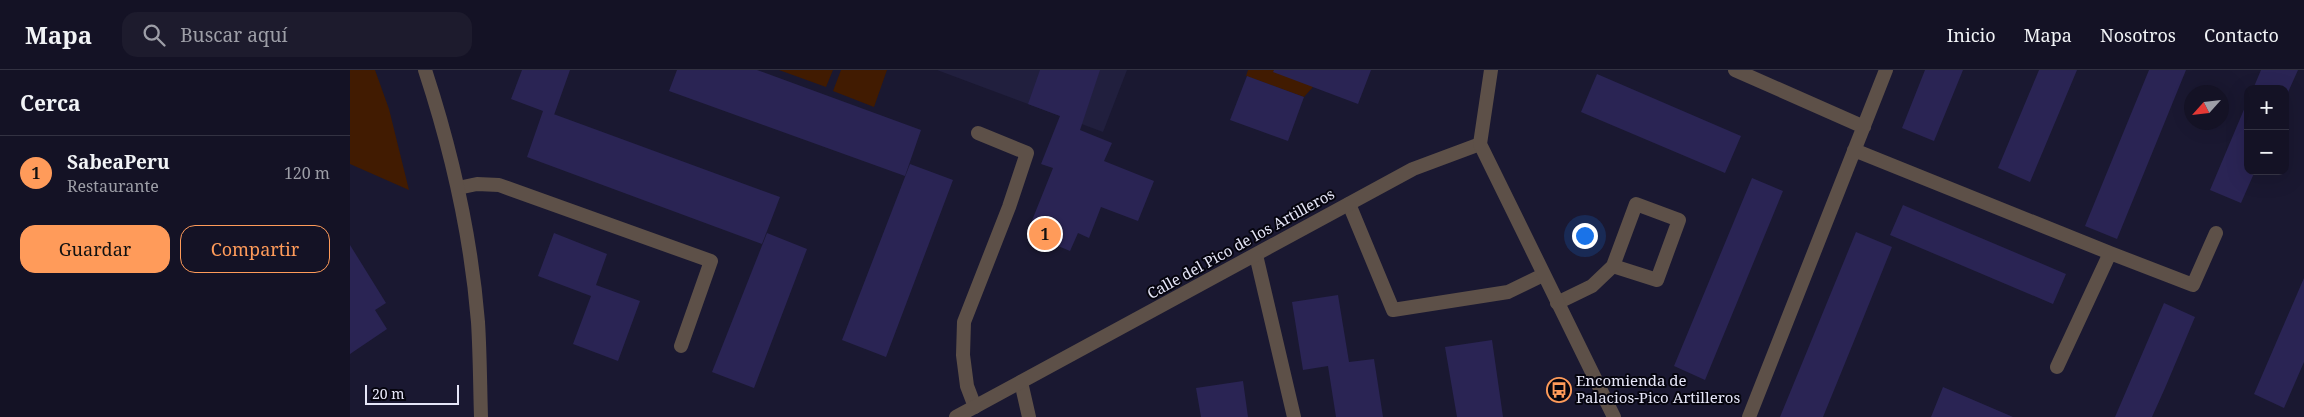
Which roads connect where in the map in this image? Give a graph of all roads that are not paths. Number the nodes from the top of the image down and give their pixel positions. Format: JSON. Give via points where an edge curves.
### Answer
{"nodes":[{"id":1,"x":425,"y":70,"type":"edge"},
{"id":2,"x":1491,"y":70,"type":"edge"},
{"id":3,"x":1735,"y":70,"type":"edge"},
{"id":4,"x":1886,"y":70,"type":"edge"},
{"id":5,"x":1864,"y":127,"type":"junction"},
{"id":6,"x":978,"y":133,"type":"dead end"},
{"id":7,"x":1480,"y":144,"type":"junction"},
{"id":8,"x":1854,"y":150,"type":"junction"},
{"id":9,"x":458,"y":188,"type":"junction"},
{"id":10,"x":1349,"y":204,"type":"junction"},
{"id":11,"x":2216,"y":233,"type":"dead end"},
{"id":12,"x":2110,"y":253,"type":"junction"},
{"id":13,"x":1256,"y":255,"type":"junction"},
{"id":14,"x":1613,"y":266,"type":"junction"},
{"id":15,"x":1543,"y":275,"type":"junction"},
{"id":16,"x":1557,"y":303,"type":"junction"},
{"id":17,"x":681,"y":346,"type":"dead end"},
{"id":18,"x":2057,"y":368,"type":"dead end"},
{"id":19,"x":1021,"y":382,"type":"junction"},
{"id":20,"x":975,"y":407,"type":"junction"},
{"id":21,"x":481,"y":417,"type":"edge"},
{"id":22,"x":956,"y":417,"type":"edge"},
{"id":23,"x":1028,"y":417,"type":"edge"},
{"id":24,"x":1294,"y":417,"type":"edge"},
{"id":25,"x":1614,"y":417,"type":"edge"},
{"id":26,"x":1749,"y":417,"type":"edge"}],
"edges":[{"from":1,"to":9,"type":"street"},
{"from":2,"to":7,"type":"street"},
{"from":3,"to":5,"type":"street"},
{"from":4,"to":5,"type":"street"},
{"from":5,"to":8,"type":"street"},
{"from":6,"to":20,"type":"street","via":[[1027,153],[964,322],[963,355],[967,386]]},
{"from":7,"to":10,"type":"street","name":"Calle del Pico de los Artilleros","via":[[1413,169]]},
{"from":7,"to":15,"type":"street"},
{"from":8,"to":12,"type":"street"},
{"from":8,"to":26,"type":"street"},
{"from":9,"to":17,"type":"street","via":[[477,184],[500,185],[711,261]]},
{"from":9,"to":21,"type":"street","via":[[478,322]]},
{"from":10,"to":13,"type":"street","name":"Calle del Pico de los Artilleros"},
{"from":10,"to":15,"type":"street","via":[[1393,310],[1508,292]]},
{"from":11,"to":12,"type":"street","via":[[2193,285]]},
{"from":12,"to":18,"type":"street"},
{"from":13,"to":19,"type":"street","name":"Calle del Pico de los Artilleros"},
{"from":13,"to":24,"type":"street"},
{"from":14,"to":14,"type":"street","via":[[1636,204],[1679,220],[1657,280]]},
{"from":14,"to":16,"type":"street","via":[[1592,286]]},
{"from":15,"to":16,"type":"street"},
{"from":16,"to":25,"type":"street"},
{"from":19,"to":20,"type":"street","name":"Calle del Pico de los Artilleros"},
{"from":19,"to":23,"type":"street"},
{"from":20,"to":22,"type":"street","name":"Calle del Pico de los Artilleros"}]}
